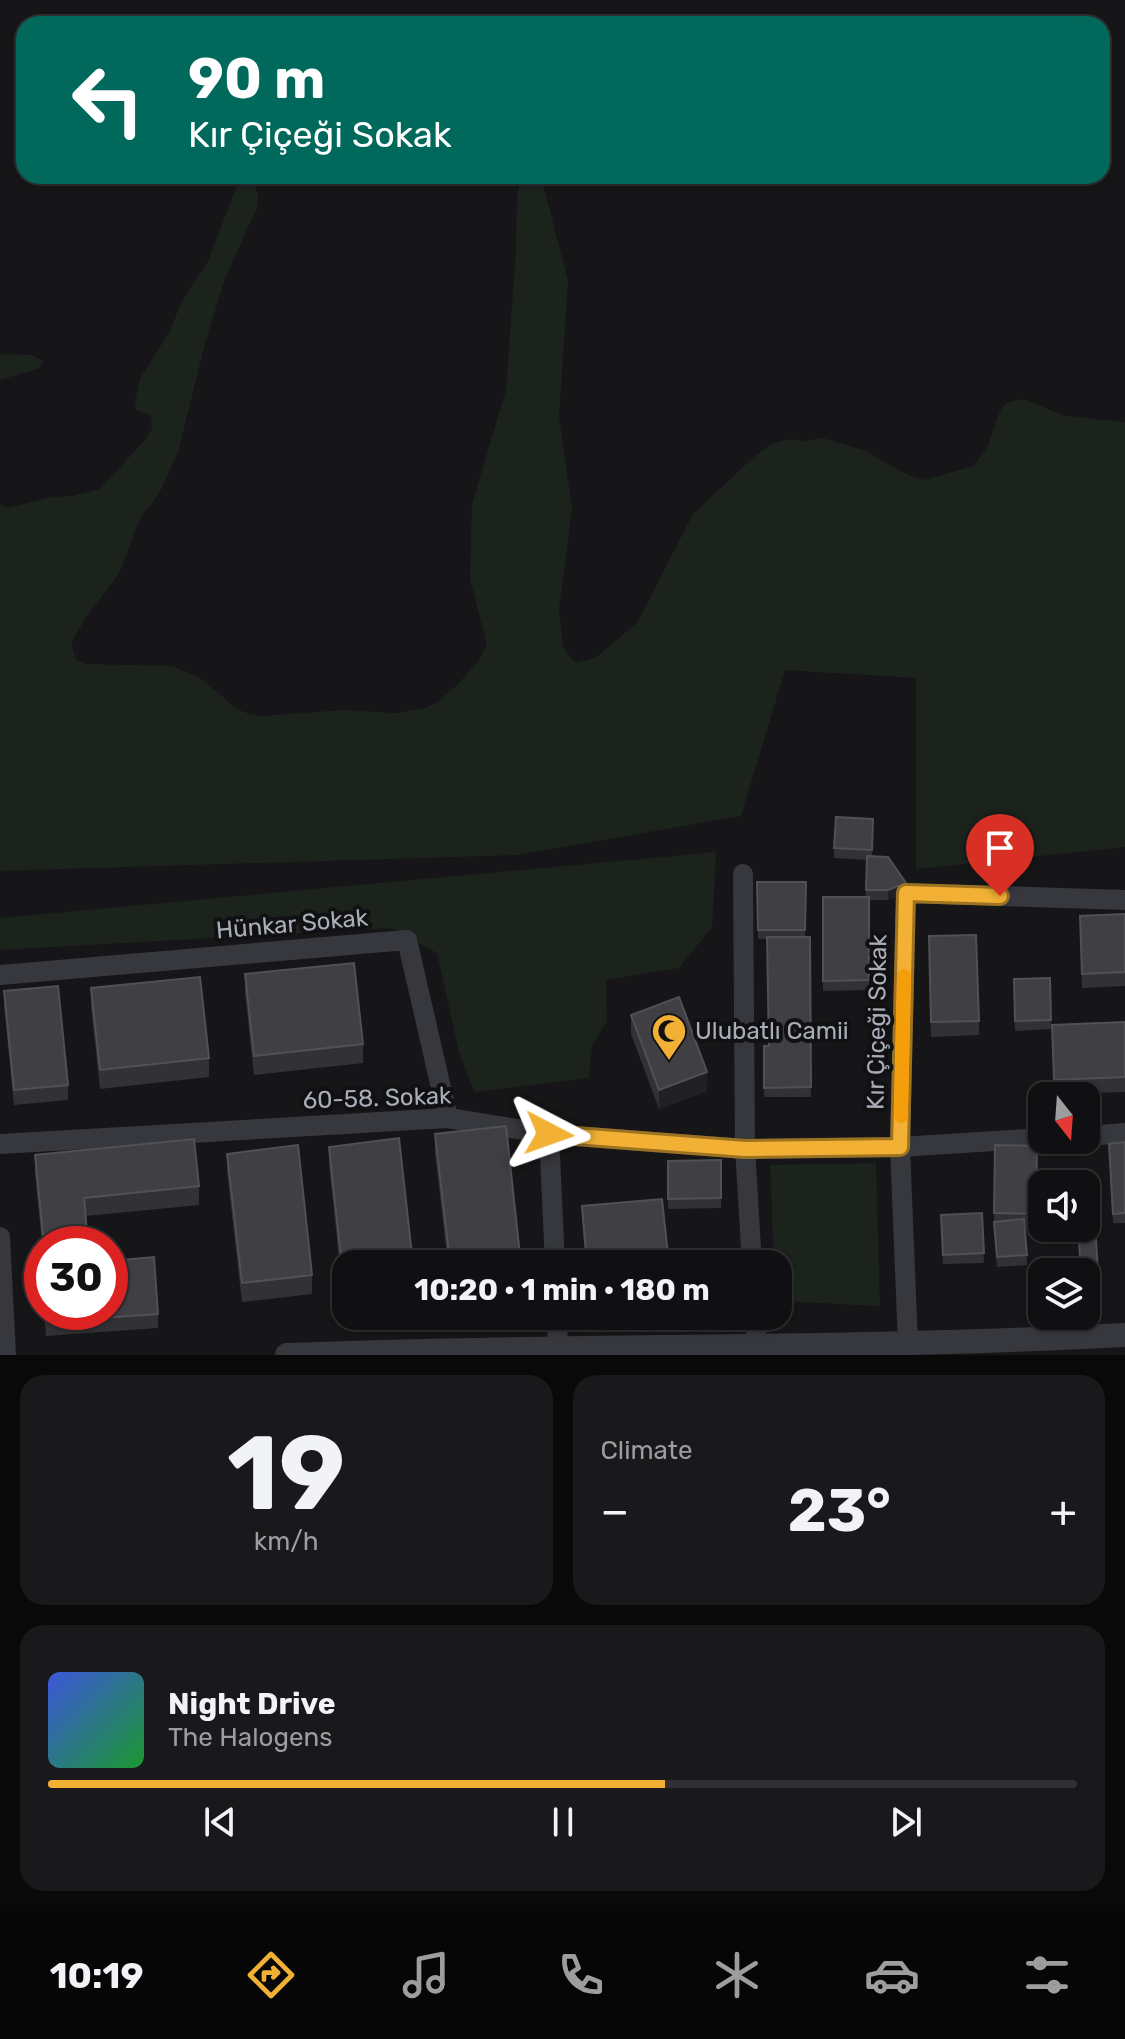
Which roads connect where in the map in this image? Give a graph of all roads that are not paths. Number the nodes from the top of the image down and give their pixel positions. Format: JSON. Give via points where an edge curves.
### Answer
{"nodes":[{"id":1,"x":743,"y":874,"type":"dead end"},
{"id":2,"x":1125,"y":900,"type":"edge"},
{"id":3,"x":0,"y":975,"type":"edge"},
{"id":4,"x":448,"y":1118,"type":"junction"},
{"id":5,"x":1125,"y":1133,"type":"edge"},
{"id":6,"x":549,"y":1134,"type":"junction"},
{"id":7,"x":1100,"y":1135,"type":"edge"},
{"id":8,"x":1028,"y":1139,"type":"edge"},
{"id":9,"x":0,"y":1144,"type":"edge"},
{"id":10,"x":900,"y":1147,"type":"junction"},
{"id":11,"x":745,"y":1149,"type":"junction"},
{"id":12,"x":0,"y":1237,"type":"edge"},
{"id":13,"x":554,"y":1250,"type":"edge"},
{"id":14,"x":751,"y":1250,"type":"edge"},
{"id":15,"x":557,"y":1330,"type":"edge"},
{"id":16,"x":756,"y":1330,"type":"edge"},
{"id":17,"x":1125,"y":1335,"type":"edge"},
{"id":18,"x":908,"y":1344,"type":"junction"},
{"id":19,"x":757,"y":1345,"type":"junction"},
{"id":20,"x":558,"y":1346,"type":"junction"},
{"id":21,"x":1030,"y":1348,"type":"edge"},
{"id":22,"x":6,"y":1355,"type":"edge"},
{"id":23,"x":287,"y":1355,"type":"edge"}],
"edges":[{"from":1,"to":11,"type":"street"},
{"from":2,"to":10,"type":"street","name":"Kır Çiçeği Sokak","via":[[906,893]]},
{"from":3,"to":4,"type":"street","name":"Hünkar Sokak","via":[[407,940]]},
{"from":4,"to":6,"type":"street","name":"60-58. Sokak"},
{"from":4,"to":9,"type":"street","name":"60-58. Sokak"},
{"from":5,"to":7,"type":"street"},
{"from":6,"to":11,"type":"street","name":"60-58. Sokak"},
{"from":6,"to":13,"type":"street"},
{"from":8,"to":10,"type":"street","name":"60-58. Sokak"},
{"from":10,"to":11,"type":"street","name":"60-58. Sokak"},
{"from":10,"to":18,"type":"street","name":"Kır Çiçeği Sokak"},
{"from":11,"to":14,"type":"street"},
{"from":12,"to":22,"type":"street"},
{"from":15,"to":20,"type":"street"},
{"from":16,"to":19,"type":"street"},
{"from":17,"to":21,"type":"street"},
{"from":18,"to":19,"type":"street"},
{"from":18,"to":21,"type":"street"},
{"from":19,"to":20,"type":"street"},
{"from":20,"to":23,"type":"street"}]}
